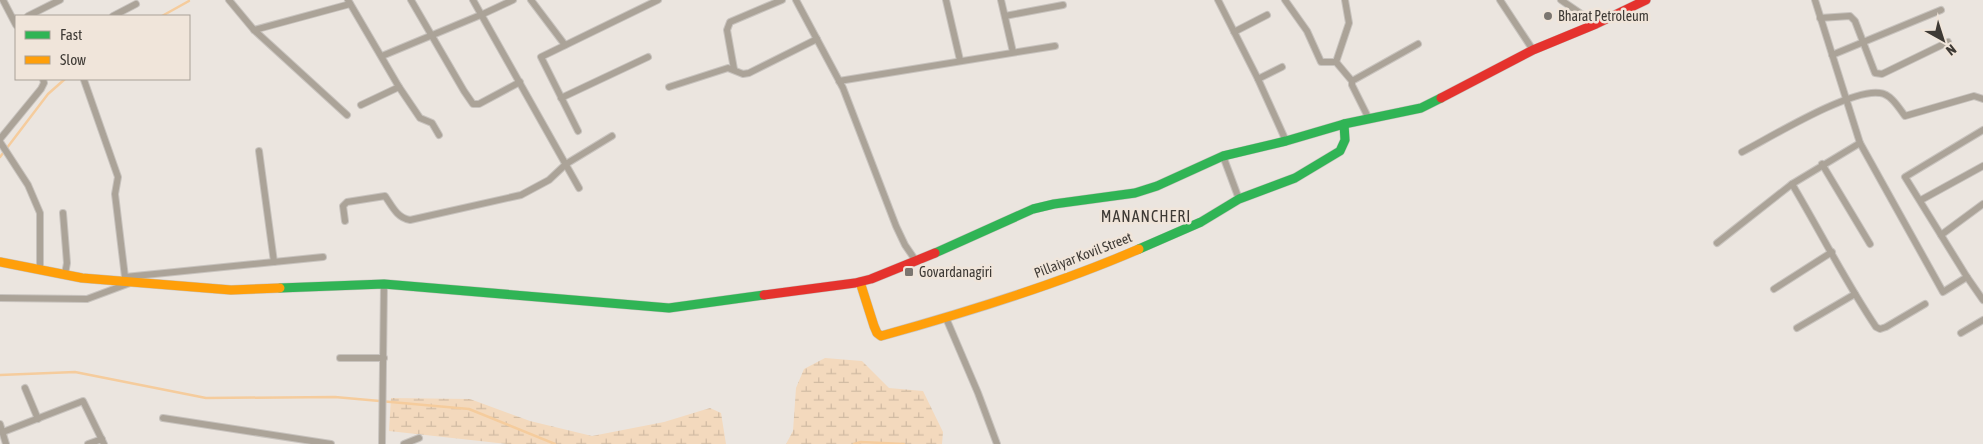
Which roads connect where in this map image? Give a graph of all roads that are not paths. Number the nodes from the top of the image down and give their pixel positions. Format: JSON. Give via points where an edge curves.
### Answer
{"nodes":[{"id":1,"x":3,"y":0,"type":"edge"},
{"id":2,"x":60,"y":0,"type":"edge"},
{"id":3,"x":229,"y":0,"type":"edge"},
{"id":4,"x":411,"y":0,"type":"edge"},
{"id":5,"x":474,"y":0,"type":"edge"},
{"id":6,"x":513,"y":0,"type":"edge"},
{"id":7,"x":531,"y":0,"type":"edge"},
{"id":8,"x":658,"y":0,"type":"edge"},
{"id":9,"x":782,"y":0,"type":"edge"},
{"id":10,"x":796,"y":0,"type":"edge"},
{"id":11,"x":946,"y":0,"type":"edge"},
{"id":12,"x":1001,"y":0,"type":"edge"},
{"id":13,"x":1218,"y":0,"type":"edge"},
{"id":14,"x":1285,"y":0,"type":"edge"},
{"id":15,"x":1345,"y":0,"type":"edge"},
{"id":16,"x":1500,"y":0,"type":"edge"},
{"id":17,"x":1561,"y":0,"type":"edge"},
{"id":18,"x":1646,"y":0,"type":"edge"},
{"id":19,"x":1814,"y":0,"type":"edge"},
{"id":20,"x":349,"y":2,"type":"edge"},
{"id":21,"x":136,"y":4,"type":"dead end"},
{"id":22,"x":1063,"y":5,"type":"dead end"},
{"id":23,"x":1941,"y":10,"type":"dead end"},
{"id":24,"x":483,"y":14,"type":"junction"},
{"id":25,"x":30,"y":15,"type":"edge"},
{"id":26,"x":115,"y":15,"type":"edge"},
{"id":27,"x":1267,"y":15,"type":"dead end"},
{"id":28,"x":1005,"y":16,"type":"junction"},
{"id":29,"x":1820,"y":18,"type":"junction"},
{"id":30,"x":15,"y":22,"type":"edge"},
{"id":31,"x":1596,"y":24,"type":"junction"},
{"id":32,"x":254,"y":30,"type":"junction"},
{"id":33,"x":1234,"y":32,"type":"junction"},
{"id":34,"x":433,"y":36,"type":"junction"},
{"id":35,"x":817,"y":39,"type":"junction"},
{"id":36,"x":1864,"y":42,"type":"junction"},
{"id":37,"x":1948,"y":42,"type":"dead end"},
{"id":38,"x":1418,"y":44,"type":"dead end"},
{"id":39,"x":565,"y":45,"type":"junction"},
{"id":40,"x":1055,"y":46,"type":"dead end"},
{"id":41,"x":1533,"y":50,"type":"junction"},
{"id":42,"x":1014,"y":52,"type":"junction"},
{"id":43,"x":1832,"y":55,"type":"junction"},
{"id":44,"x":382,"y":56,"type":"junction"},
{"id":45,"x":648,"y":58,"type":"dead end"},
{"id":46,"x":960,"y":60,"type":"junction"},
{"id":47,"x":1336,"y":62,"type":"junction"},
{"id":48,"x":1282,"y":68,"type":"dead end"},
{"id":49,"x":734,"y":69,"type":"junction"},
{"id":50,"x":1258,"y":79,"type":"junction"},
{"id":51,"x":43,"y":80,"type":"edge"},
{"id":52,"x":84,"y":80,"type":"dead end"},
{"id":53,"x":839,"y":81,"type":"junction"},
{"id":54,"x":1352,"y":81,"type":"junction"},
{"id":55,"x":520,"y":82,"type":"junction"},
{"id":56,"x":399,"y":87,"type":"junction"},
{"id":57,"x":669,"y":87,"type":"dead end"},
{"id":58,"x":561,"y":98,"type":"junction"},
{"id":59,"x":1847,"y":98,"type":"junction"},
{"id":60,"x":1983,"y":99,"type":"edge"},
{"id":61,"x":361,"y":105,"type":"dead end"},
{"id":62,"x":347,"y":115,"type":"dead end"},
{"id":63,"x":1368,"y":119,"type":"junction"},
{"id":64,"x":1344,"y":124,"type":"junction"},
{"id":65,"x":1983,"y":130,"type":"edge"},
{"id":66,"x":578,"y":131,"type":"dead end"},
{"id":67,"x":439,"y":135,"type":"dead end"},
{"id":68,"x":612,"y":136,"type":"dead end"},
{"id":69,"x":1286,"y":141,"type":"junction"},
{"id":70,"x":1,"y":142,"type":"edge"},
{"id":71,"x":1860,"y":143,"type":"junction"},
{"id":72,"x":259,"y":151,"type":"dead end"},
{"id":73,"x":1742,"y":152,"type":"dead end"},
{"id":74,"x":1223,"y":156,"type":"junction"},
{"id":75,"x":566,"y":164,"type":"junction"},
{"id":76,"x":1822,"y":164,"type":"junction"},
{"id":77,"x":1983,"y":166,"type":"edge"},
{"id":78,"x":1792,"y":184,"type":"junction"},
{"id":79,"x":579,"y":188,"type":"dead end"},
{"id":80,"x":1239,"y":199,"type":"junction"},
{"id":81,"x":1921,"y":200,"type":"junction"},
{"id":82,"x":1983,"y":204,"type":"edge"},
{"id":83,"x":63,"y":213,"type":"dead end"},
{"id":84,"x":345,"y":221,"type":"dead end"},
{"id":85,"x":1941,"y":235,"type":"junction"},
{"id":86,"x":1717,"y":243,"type":"dead end"},
{"id":87,"x":1870,"y":244,"type":"dead end"},
{"id":88,"x":1832,"y":252,"type":"junction"},
{"id":89,"x":323,"y":257,"type":"dead end"},
{"id":90,"x":916,"y":261,"type":"junction"},
{"id":91,"x":0,"y":262,"type":"edge"},
{"id":92,"x":274,"y":262,"type":"junction"},
{"id":93,"x":40,"y":270,"type":"junction"},
{"id":94,"x":65,"y":274,"type":"junction"},
{"id":95,"x":1967,"y":277,"type":"junction"},
{"id":96,"x":124,"y":279,"type":"junction"},
{"id":97,"x":134,"y":282,"type":"junction"},
{"id":98,"x":860,"y":282,"type":"junction"},
{"id":99,"x":384,"y":284,"type":"junction"},
{"id":100,"x":1774,"y":289,"type":"dead end"},
{"id":101,"x":1855,"y":294,"type":"junction"},
{"id":102,"x":0,"y":298,"type":"edge"},
{"id":103,"x":1983,"y":300,"type":"edge"},
{"id":104,"x":1925,"y":304,"type":"dead end"},
{"id":105,"x":946,"y":318,"type":"junction"},
{"id":106,"x":1983,"y":320,"type":"edge"},
{"id":107,"x":1797,"y":328,"type":"dead end"},
{"id":108,"x":1961,"y":333,"type":"dead end"},
{"id":109,"x":340,"y":358,"type":"dead end"},
{"id":110,"x":384,"y":358,"type":"junction"},
{"id":111,"x":25,"y":388,"type":"dead end"},
{"id":112,"x":163,"y":418,"type":"dead end"},
{"id":113,"x":38,"y":419,"type":"junction"},
{"id":114,"x":0,"y":424,"type":"edge"},
{"id":115,"x":3,"y":432,"type":"junction"},
{"id":116,"x":419,"y":438,"type":"dead end"},
{"id":117,"x":103,"y":441,"type":"edge"},
{"id":118,"x":381,"y":443,"type":"edge"},
{"id":119,"x":6,"y":444,"type":"edge"},
{"id":120,"x":88,"y":444,"type":"edge"},
{"id":121,"x":331,"y":444,"type":"edge"},
{"id":122,"x":404,"y":444,"type":"edge"},
{"id":123,"x":997,"y":444,"type":"edge"}],
"edges":[{"from":1,"to":30,"type":"street"},
{"from":2,"to":25,"type":"street"},
{"from":3,"to":32,"type":"street"},
{"from":4,"to":34,"type":"street"},
{"from":5,"to":24,"type":"street"},
{"from":6,"to":24,"type":"street"},
{"from":7,"to":39,"type":"street"},
{"from":8,"to":39,"type":"street"},
{"from":9,"to":49,"type":"street","via":[[730,22],[727,30]]},
{"from":10,"to":35,"type":"street"},
{"from":11,"to":46,"type":"street"},
{"from":12,"to":28,"type":"street"},
{"from":13,"to":33,"type":"street"},
{"from":14,"to":47,"type":"street","via":[[1307,31],[1321,62]]},
{"from":15,"to":47,"type":"street","via":[[1349,23]]},
{"from":16,"to":41,"type":"street"},
{"from":17,"to":31,"type":"street"},
{"from":18,"to":31,"type":"main road"},
{"from":19,"to":29,"type":"street"},
{"from":20,"to":32,"type":"street"},
{"from":20,"to":44,"type":"street"},
{"from":21,"to":26,"type":"street"},
{"from":22,"to":28,"type":"street"},
{"from":23,"to":36,"type":"street"},
{"from":24,"to":34,"type":"street"},
{"from":24,"to":55,"type":"street"},
{"from":27,"to":33,"type":"street"},
{"from":28,"to":42,"type":"street"},
{"from":29,"to":36,"type":"street","via":[[1850,16]]},
{"from":29,"to":43,"type":"street"},
{"from":31,"to":41,"type":"main road"},
{"from":32,"to":62,"type":"street"},
{"from":33,"to":50,"type":"street"},
{"from":34,"to":44,"type":"street"},
{"from":34,"to":55,"type":"street","via":[[473,104],[479,104]]},
{"from":35,"to":49,"type":"street","via":[[749,72],[743,74]]},
{"from":35,"to":53,"type":"street"},
{"from":36,"to":37,"type":"street","via":[[1875,73],[1882,74]]},
{"from":36,"to":43,"type":"street"},
{"from":38,"to":54,"type":"street"},
{"from":39,"to":58,"type":"street","via":[[541,57]]},
{"from":40,"to":42,"type":"street"},
{"from":41,"to":63,"type":"main road","via":[[1421,108]]},
{"from":42,"to":46,"type":"street"},
{"from":43,"to":59,"type":"street"},
{"from":44,"to":56,"type":"street"},
{"from":45,"to":58,"type":"street"},
{"from":46,"to":53,"type":"street"},
{"from":47,"to":54,"type":"street"},
{"from":48,"to":50,"type":"street"},
{"from":49,"to":57,"type":"street","via":[[721,69]]},
{"from":50,"to":69,"type":"street"},
{"from":51,"to":70,"type":"street","via":[[41,89]]},
{"from":52,"to":96,"type":"street","via":[[118,177],[115,194]]},
{"from":53,"to":90,"type":"street","via":[[896,226]]},
{"from":54,"to":63,"type":"street"},
{"from":55,"to":75,"type":"street"},
{"from":56,"to":61,"type":"street"},
{"from":56,"to":67,"type":"street","via":[[420,118],[432,123]]},
{"from":58,"to":66,"type":"street"},
{"from":59,"to":60,"type":"street","via":[[1880,92],[1888,96],[1905,116],[1974,96]]},
{"from":59,"to":71,"type":"street"},
{"from":59,"to":73,"type":"street"},
{"from":63,"to":64,"type":"main road"},
{"from":64,"to":69,"type":"main road"},
{"from":64,"to":80,"type":"main road","name":"Pillaiyar Kovil Street","via":[[1345,140],[1340,151],[1296,178]]},
{"from":65,"to":81,"type":"street","via":[[1906,177]]},
{"from":68,"to":75,"type":"street"},
{"from":69,"to":74,"type":"main road"},
{"from":70,"to":93,"type":"street","via":[[28,185],[40,213]]},
{"from":71,"to":76,"type":"street"},
{"from":71,"to":95,"type":"street","via":[[1943,292]]},
{"from":72,"to":92,"type":"street"},
{"from":74,"to":80,"type":"street"},
{"from":74,"to":90,"type":"main road","via":[[1135,193],[1033,209]]},
{"from":75,"to":79,"type":"street"},
{"from":75,"to":84,"type":"street","via":[[549,180],[513,197],[410,220],[400,216],[385,196],[345,203]]},
{"from":76,"to":78,"type":"street"},
{"from":76,"to":87,"type":"street"},
{"from":77,"to":81,"type":"street"},
{"from":78,"to":86,"type":"street"},
{"from":78,"to":88,"type":"street"},
{"from":80,"to":105,"type":"main road","name":"Pillaiyar Kovil Street","via":[[1201,222],[1099,266]]},
{"from":81,"to":85,"type":"street"},
{"from":82,"to":85,"type":"street"},
{"from":83,"to":94,"type":"street"},
{"from":85,"to":95,"type":"street"},
{"from":88,"to":100,"type":"street"},
{"from":88,"to":101,"type":"street"},
{"from":89,"to":92,"type":"street"},
{"from":90,"to":98,"type":"main road"},
{"from":91,"to":93,"type":"main road"},
{"from":92,"to":96,"type":"street"},
{"from":93,"to":94,"type":"main road"},
{"from":94,"to":96,"type":"main road"},
{"from":95,"to":103,"type":"street"},
{"from":96,"to":97,"type":"main road"},
{"from":97,"to":99,"type":"main road","via":[[231,290]]},
{"from":97,"to":102,"type":"street","via":[[87,299]]},
{"from":98,"to":99,"type":"main road","via":[[669,308]]},
{"from":98,"to":105,"type":"main road","name":"Pillaiyar Kovil Street","via":[[874,326],[881,336]]},
{"from":99,"to":110,"type":"street"},
{"from":101,"to":104,"type":"street","via":[[1880,329]]},
{"from":101,"to":107,"type":"street"},
{"from":105,"to":123,"type":"street"},
{"from":106,"to":108,"type":"street"},
{"from":109,"to":110,"type":"street"},
{"from":110,"to":118,"type":"street"},
{"from":111,"to":113,"type":"street"},
{"from":112,"to":121,"type":"street"},
{"from":113,"to":115,"type":"street"},
{"from":113,"to":117,"type":"street","via":[[83,401]]},
{"from":114,"to":115,"type":"street"},
{"from":115,"to":119,"type":"street"},
{"from":116,"to":122,"type":"street"},
{"from":117,"to":120,"type":"street"}]}
